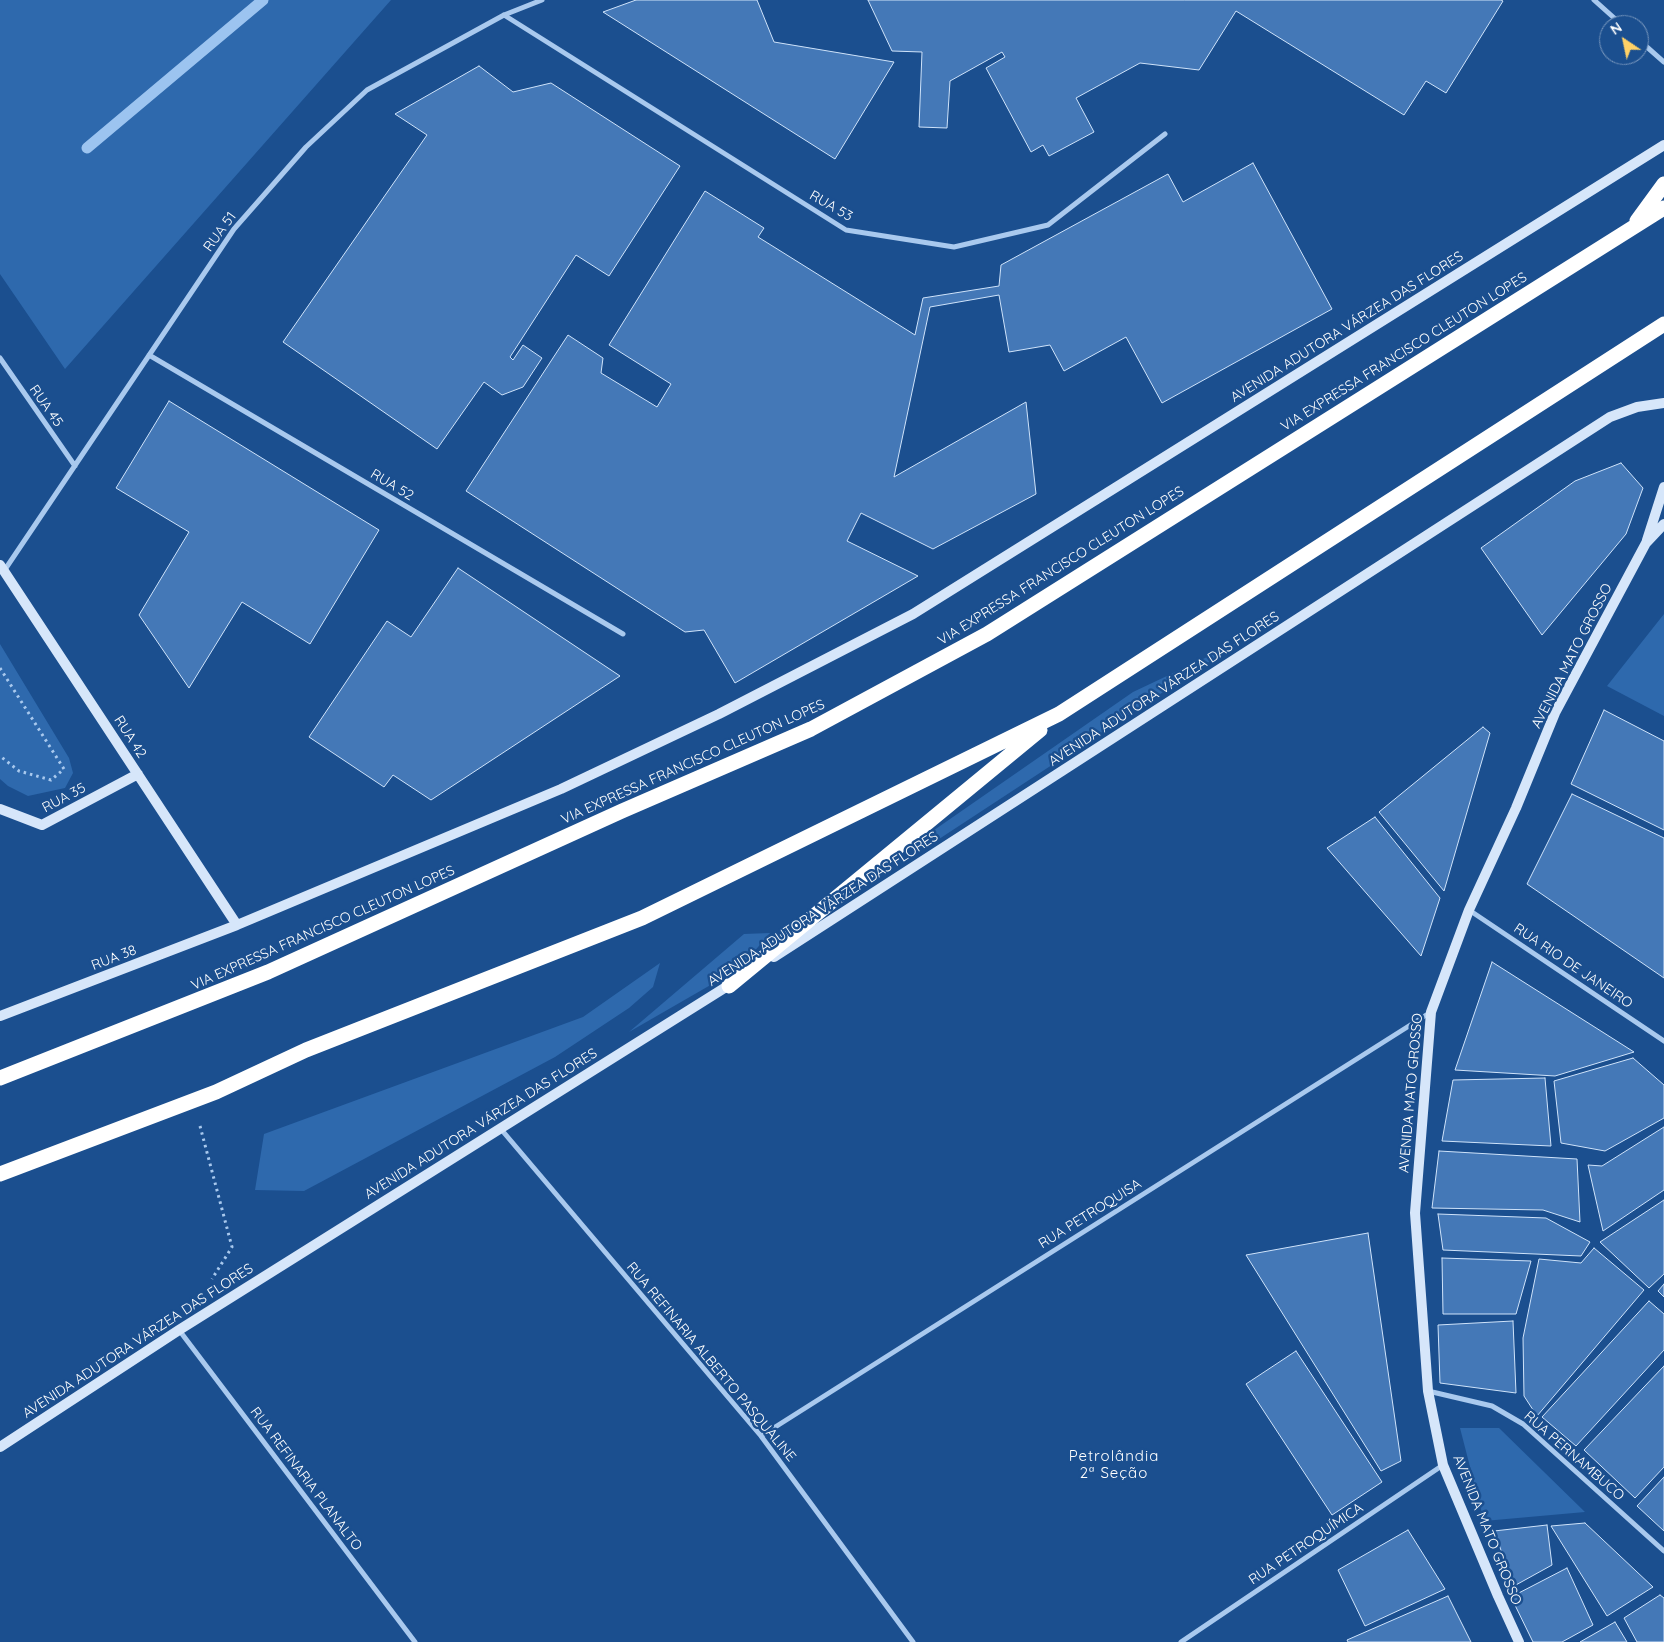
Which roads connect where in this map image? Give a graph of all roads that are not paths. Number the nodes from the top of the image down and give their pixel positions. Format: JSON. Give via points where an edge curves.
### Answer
{"nodes":[{"id":1,"x":542,"y":0,"type":"edge"},
{"id":2,"x":1594,"y":0,"type":"edge"},
{"id":3,"x":504,"y":15,"type":"junction"},
{"id":4,"x":1611,"y":15,"type":"edge"},
{"id":5,"x":1649,"y":49,"type":"edge"},
{"id":6,"x":1664,"y":62,"type":"edge"},
{"id":7,"x":1165,"y":134,"type":"dead end"},
{"id":8,"x":1664,"y":145,"type":"edge"},
{"id":9,"x":1664,"y":184,"type":"edge"},
{"id":10,"x":1664,"y":208,"type":"edge"},
{"id":11,"x":1631,"y":229,"type":"junction"},
{"id":12,"x":1664,"y":324,"type":"edge"},
{"id":13,"x":149,"y":355,"type":"junction"},
{"id":14,"x":0,"y":358,"type":"edge"},
{"id":15,"x":1664,"y":403,"type":"edge"},
{"id":16,"x":74,"y":466,"type":"junction"},
{"id":17,"x":1664,"y":487,"type":"edge"},
{"id":18,"x":1664,"y":524,"type":"edge"},
{"id":19,"x":1646,"y":543,"type":"junction"},
{"id":20,"x":2,"y":568,"type":"edge"},
{"id":21,"x":623,"y":634,"type":"dead end"},
{"id":22,"x":1059,"y":714,"type":"junction"},
{"id":23,"x":138,"y":774,"type":"junction"},
{"id":24,"x":0,"y":809,"type":"edge"},
{"id":25,"x":1470,"y":910,"type":"junction"},
{"id":26,"x":237,"y":925,"type":"junction"},
{"id":27,"x":729,"y":986,"type":"junction"},
{"id":28,"x":1431,"y":1012,"type":"junction"},
{"id":29,"x":0,"y":1016,"type":"edge"},
{"id":30,"x":1664,"y":1040,"type":"edge"},
{"id":31,"x":0,"y":1078,"type":"edge"},
{"id":32,"x":500,"y":1128,"type":"junction"},
{"id":33,"x":0,"y":1174,"type":"edge"},
{"id":34,"x":179,"y":1330,"type":"junction"},
{"id":35,"x":1428,"y":1391,"type":"junction"},
{"id":36,"x":761,"y":1436,"type":"junction"},
{"id":37,"x":0,"y":1447,"type":"edge"},
{"id":38,"x":1443,"y":1465,"type":"junction"},
{"id":39,"x":1664,"y":1551,"type":"edge"},
{"id":40,"x":415,"y":1642,"type":"edge"},
{"id":41,"x":913,"y":1642,"type":"edge"},
{"id":42,"x":1181,"y":1642,"type":"edge"},
{"id":43,"x":1519,"y":1642,"type":"edge"}],
"edges":[{"from":1,"to":3,"type":"street","name":"RUA 51"},
{"from":2,"to":4,"type":"street"},
{"from":3,"to":7,"type":"street","name":"RUA 53","via":[[846,230],[954,246],[1048,225]]},
{"from":3,"to":13,"type":"street","name":"RUA 51","via":[[366,90],[306,147],[234,229]]},
{"from":5,"to":6,"type":"street"},
{"from":8,"to":26,"type":"street","name":"AVENIDA ADUTORA VÁRZEA DAS FLORES","via":[[913,614],[719,714],[561,789]]},
{"from":9,"to":11,"type":"highway"},
{"from":10,"to":11,"type":"highway","name":"VIA EXPRESSA FRANCISCO CLEUTON LOPES"},
{"from":11,"to":31,"type":"highway","name":"VIA EXPRESSA FRANCISCO CLEUTON LOPES","via":[[987,634],[811,729],[268,972]]},
{"from":12,"to":22,"type":"highway"},
{"from":13,"to":16,"type":"street","name":"RUA 51"},
{"from":13,"to":21,"type":"street","name":"RUA 52"},
{"from":14,"to":16,"type":"street","name":"RUA 45"},
{"from":15,"to":27,"type":"street","name":"AVENIDA ADUTORA VÁRZEA DAS FLORES","via":[[1636,407],[1610,417]]},
{"from":16,"to":20,"type":"street","name":"RUA 51"},
{"from":17,"to":19,"type":"street"},
{"from":18,"to":19,"type":"street","name":"AVENIDA MATO GROSSO"},
{"from":19,"to":25,"type":"street","name":"AVENIDA MATO GROSSO","via":[[1555,713]]},
{"from":20,"to":23,"type":"street","name":"RUA 42"},
{"from":22,"to":27,"type":"highway"},
{"from":22,"to":33,"type":"highway","via":[[642,918],[306,1050],[216,1092]]},
{"from":23,"to":24,"type":"street","name":"RUA 35","via":[[42,825]]},
{"from":23,"to":26,"type":"street","name":"RUA 42"},
{"from":25,"to":28,"type":"street","name":"AVENIDA MATO GROSSO"},
{"from":25,"to":30,"type":"street","name":"RUA RIO DE JANEIRO"},
{"from":26,"to":29,"type":"street","name":"RUA 38"},
{"from":27,"to":32,"type":"street","name":"AVENIDA ADUTORA VÁRZEA DAS FLORES"},
{"from":28,"to":35,"type":"street","name":"AVENIDA MATO GROSSO","via":[[1415,1213]]},
{"from":28,"to":36,"type":"street","name":"RUA PETROQUISA"},
{"from":32,"to":34,"type":"street","name":"AVENIDA ADUTORA VÁRZEA DAS FLORES"},
{"from":32,"to":36,"type":"street","name":"RUA REFINARIA ALBERTO PASQUALINE"},
{"from":34,"to":37,"type":"street","name":"AVENIDA ADUTORA VÁRZEA DAS FLORES"},
{"from":34,"to":40,"type":"street","name":"RUA REFINARIA PLANALTO"},
{"from":35,"to":38,"type":"street","name":"AVENIDA MATO GROSSO"},
{"from":35,"to":39,"type":"street","name":"RUA PERNAMBUCO","via":[[1492,1406],[1523,1424]]},
{"from":36,"to":41,"type":"street","name":"RUA REFINARIA ALBERTO PASQUALINE"},
{"from":38,"to":42,"type":"street","name":"RUA PETROQUÍMICA"},
{"from":38,"to":43,"type":"street","name":"AVENIDA MATO GROSSO"}]}
